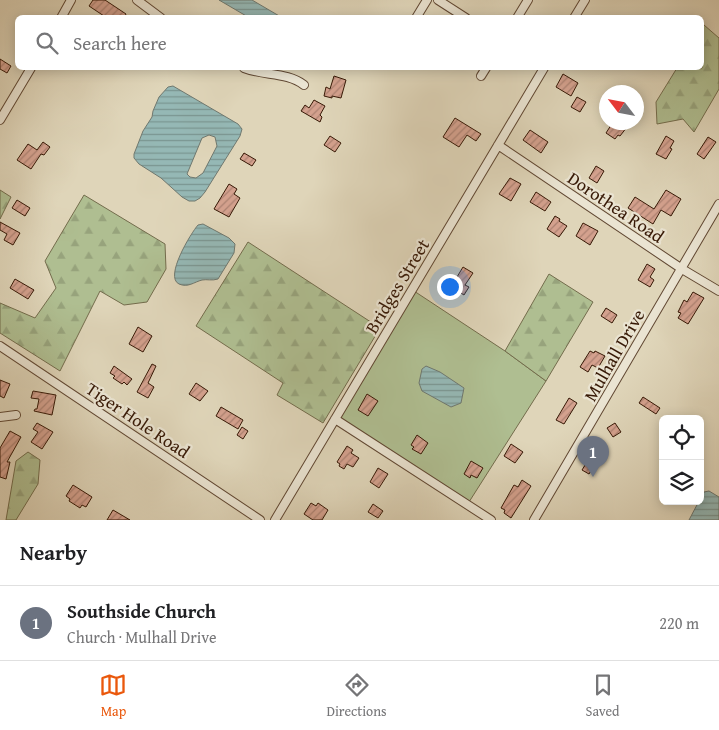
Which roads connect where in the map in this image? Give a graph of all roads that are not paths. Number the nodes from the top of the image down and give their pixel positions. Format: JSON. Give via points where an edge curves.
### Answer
{"nodes":[{"id":1,"x":72,"y":0,"type":"edge"},
{"id":2,"x":137,"y":0,"type":"edge"},
{"id":3,"x":427,"y":0,"type":"edge"},
{"id":4,"x":438,"y":0,"type":"edge"},
{"id":5,"x":528,"y":0,"type":"edge"},
{"id":6,"x":585,"y":0,"type":"edge"},
{"id":7,"x":63,"y":15,"type":"edge"},
{"id":8,"x":158,"y":15,"type":"edge"},
{"id":9,"x":418,"y":15,"type":"edge"},
{"id":10,"x":461,"y":15,"type":"edge"},
{"id":11,"x":519,"y":15,"type":"edge"},
{"id":12,"x":576,"y":15,"type":"edge"},
{"id":13,"x":30,"y":70,"type":"edge"},
{"id":14,"x":251,"y":70,"type":"edge"},
{"id":15,"x":484,"y":70,"type":"edge"},
{"id":16,"x":543,"y":70,"type":"edge"},
{"id":17,"x":480,"y":76,"type":"dead end"},
{"id":18,"x":304,"y":85,"type":"dead end"},
{"id":19,"x":0,"y":120,"type":"edge"},
{"id":20,"x":498,"y":145,"type":"junction"},
{"id":21,"x":719,"y":204,"type":"edge"},
{"id":22,"x":682,"y":269,"type":"junction"},
{"id":23,"x":719,"y":291,"type":"edge"},
{"id":24,"x":0,"y":346,"type":"edge"},
{"id":25,"x":16,"y":415,"type":"dead end"},
{"id":26,"x":0,"y":417,"type":"edge"},
{"id":27,"x":335,"y":420,"type":"junction"},
{"id":28,"x":260,"y":520,"type":"edge"},
{"id":29,"x":275,"y":520,"type":"edge"},
{"id":30,"x":491,"y":520,"type":"edge"},
{"id":31,"x":534,"y":520,"type":"edge"}],
"edges":[{"from":1,"to":7,"type":"street"},
{"from":2,"to":8,"type":"street"},
{"from":3,"to":9,"type":"street"},
{"from":4,"to":10,"type":"street"},
{"from":5,"to":11,"type":"street"},
{"from":6,"to":12,"type":"street"},
{"from":13,"to":19,"type":"street"},
{"from":14,"to":18,"type":"street","via":[[292,78]]},
{"from":15,"to":17,"type":"street"},
{"from":16,"to":20,"type":"street","name":"Bridges Street"},
{"from":20,"to":22,"type":"street","name":"Dorothea Road"},
{"from":20,"to":27,"type":"street","name":"Bridges Street"},
{"from":21,"to":22,"type":"street","name":"Mulhall Drive"},
{"from":22,"to":23,"type":"street","name":"Dorothea Road"},
{"from":22,"to":31,"type":"street","name":"Mulhall Drive"},
{"from":24,"to":28,"type":"street","name":"Tiger Hole Road"},
{"from":25,"to":26,"type":"street"},
{"from":27,"to":29,"type":"street","name":"Bridges Street"},
{"from":27,"to":30,"type":"street"}]}
